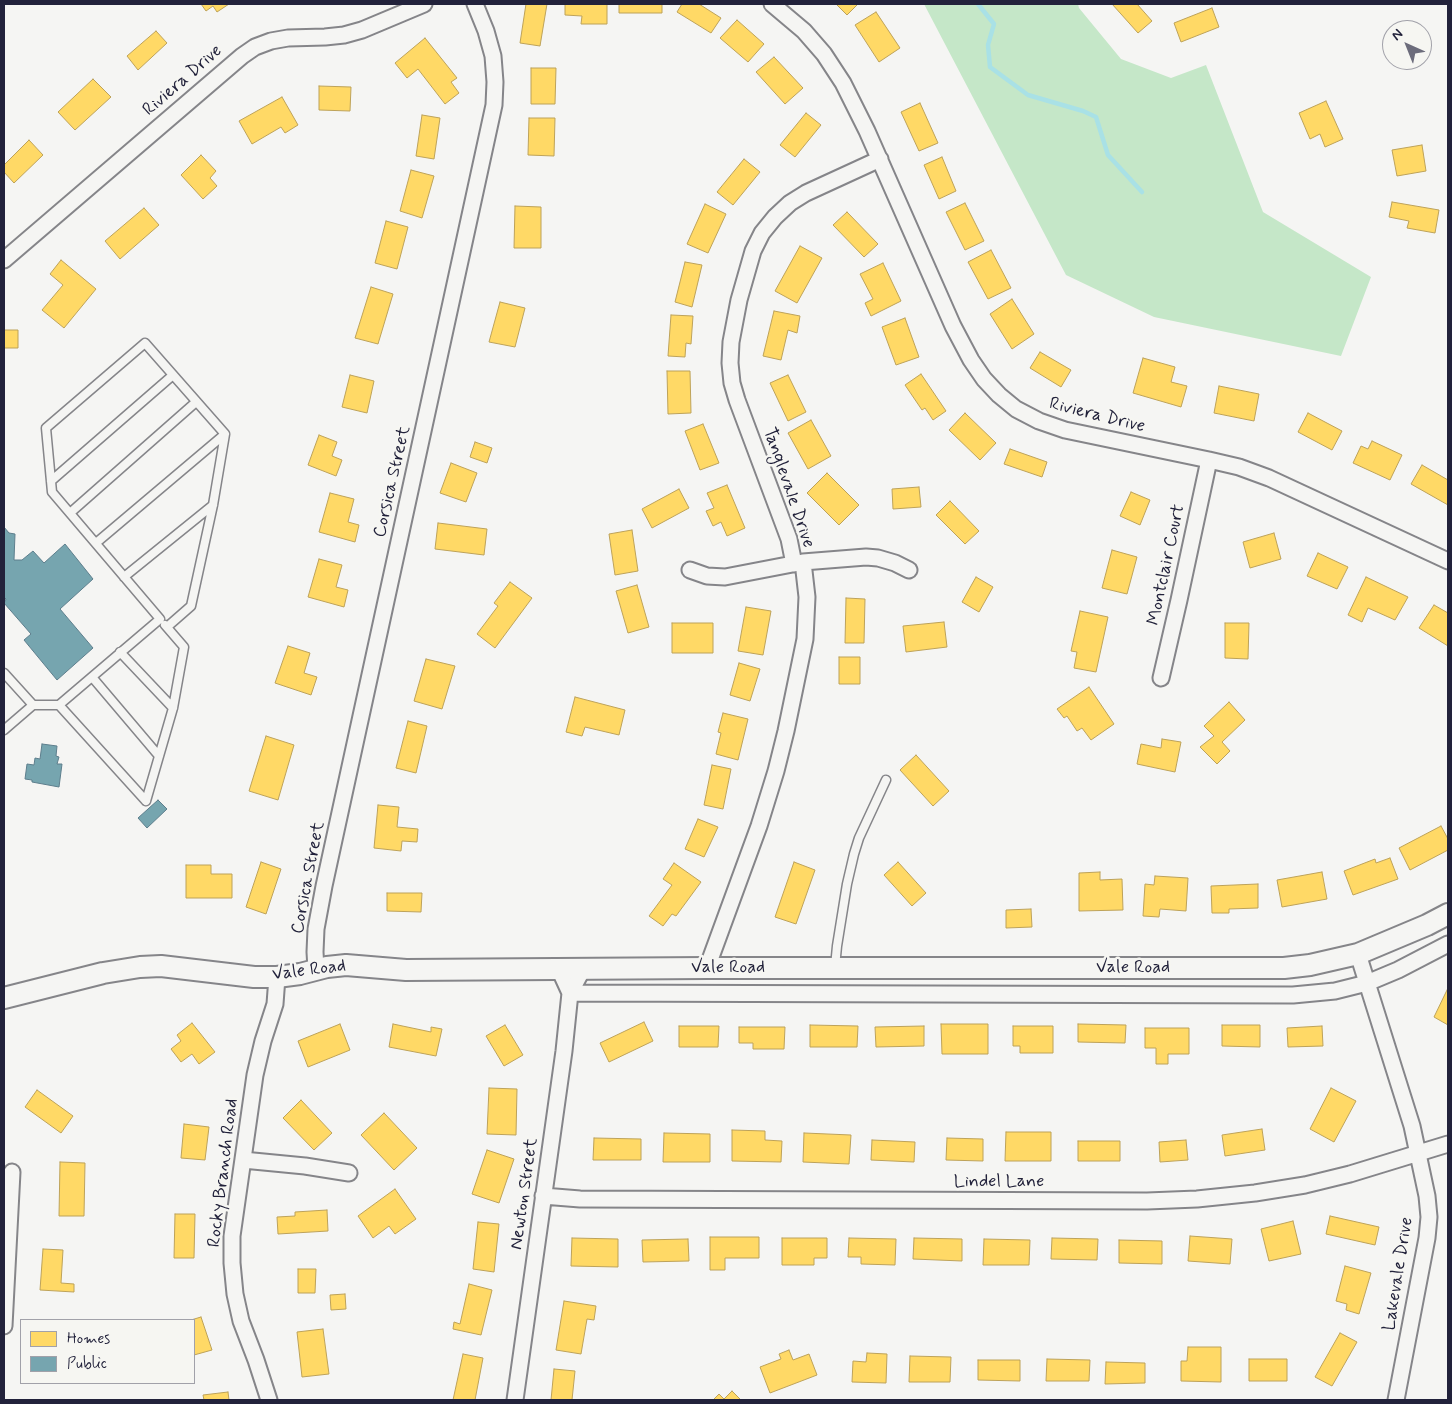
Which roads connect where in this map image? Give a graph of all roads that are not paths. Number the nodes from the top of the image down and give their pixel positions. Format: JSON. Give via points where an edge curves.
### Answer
{"nodes":[{"id":1,"x":424,"y":4,"type":"edge"},
{"id":2,"x":475,"y":4,"type":"edge"},
{"id":3,"x":772,"y":4,"type":"edge"},
{"id":4,"x":880,"y":159,"type":"junction"},
{"id":5,"x":4,"y":260,"type":"edge"},
{"id":6,"x":173,"y":374,"type":"junction"},
{"id":7,"x":196,"y":402,"type":"junction"},
{"id":8,"x":225,"y":434,"type":"junction"},
{"id":9,"x":1209,"y":460,"type":"junction"},
{"id":10,"x":51,"y":481,"type":"junction"},
{"id":11,"x":213,"y":505,"type":"junction"},
{"id":12,"x":70,"y":513,"type":"junction"},
{"id":13,"x":96,"y":544,"type":"junction"},
{"id":14,"x":1448,"y":561,"type":"edge"},
{"id":15,"x":798,"y":563,"type":"junction"},
{"id":16,"x":690,"y":570,"type":"dead end"},
{"id":17,"x":909,"y":570,"type":"dead end"},
{"id":18,"x":124,"y":577,"type":"junction"},
{"id":19,"x":160,"y":619,"type":"junction"},
{"id":20,"x":167,"y":627,"type":"junction"},
{"id":21,"x":120,"y":652,"type":"junction"},
{"id":22,"x":4,"y":674,"type":"edge"},
{"id":23,"x":92,"y":677,"type":"junction"},
{"id":24,"x":1161,"y":678,"type":"dead end"},
{"id":25,"x":33,"y":704,"type":"junction"},
{"id":26,"x":59,"y":705,"type":"junction"},
{"id":27,"x":173,"y":708,"type":"junction"},
{"id":28,"x":4,"y":730,"type":"edge"},
{"id":29,"x":159,"y":756,"type":"junction"},
{"id":30,"x":886,"y":780,"type":"dead end"},
{"id":31,"x":1448,"y":914,"type":"edge"},
{"id":32,"x":1448,"y":944,"type":"edge"},
{"id":33,"x":1358,"y":954,"type":"junction"},
{"id":34,"x":708,"y":968,"type":"junction"},
{"id":35,"x":835,"y":968,"type":"junction"},
{"id":36,"x":316,"y":969,"type":"junction"},
{"id":37,"x":559,"y":969,"type":"junction"},
{"id":38,"x":583,"y":969,"type":"junction"},
{"id":39,"x":277,"y":977,"type":"junction"},
{"id":40,"x":1367,"y":983,"type":"junction"},
{"id":41,"x":570,"y":993,"type":"junction"},
{"id":42,"x":4,"y":998,"type":"edge"},
{"id":43,"x":1448,"y":1144,"type":"edge"},
{"id":44,"x":1418,"y":1154,"type":"junction"},
{"id":45,"x":243,"y":1160,"type":"junction"},
{"id":46,"x":12,"y":1172,"type":"dead end"},
{"id":47,"x":349,"y":1173,"type":"dead end"},
{"id":48,"x":543,"y":1196,"type":"junction"},
{"id":49,"x":4,"y":1326,"type":"edge"},
{"id":50,"x":269,"y":1400,"type":"edge"},
{"id":51,"x":515,"y":1400,"type":"edge"},
{"id":52,"x":1396,"y":1400,"type":"edge"}],
"edges":[{"from":1,"to":5,"type":"street","name":"Riviera Drive","via":[[344,35],[288,38],[255,47]]},
{"from":2,"to":36,"type":"street","name":"Corsica Street","via":[[493,56],[494,105],[324,886],[316,929]]},
{"from":3,"to":4,"type":"street","name":"Riviera Drive","via":[[804,31],[824,54],[843,83]]},
{"from":4,"to":9,"type":"street","name":"Riviera Drive","via":[[971,360],[999,395],[1016,409],[1065,430]]},
{"from":4,"to":15,"type":"street","name":"Tanglevale Drive","via":[[806,192],[775,217],[753,251],[739,300],[731,342],[732,384]]},
{"from":6,"to":7,"type":"lane"},
{"from":6,"to":10,"type":"lane"},
{"from":6,"to":10,"type":"lane","via":[[145,344],[46,428]]},
{"from":7,"to":8,"type":"lane"},
{"from":7,"to":12,"type":"lane"},
{"from":8,"to":11,"type":"lane"},
{"from":8,"to":13,"type":"lane"},
{"from":9,"to":14,"type":"street","name":"Riviera Drive","via":[[1269,478]]},
{"from":9,"to":24,"type":"street","name":"Montclair Court"},
{"from":10,"to":12,"type":"lane","via":[[52,492]]},
{"from":11,"to":18,"type":"lane"},
{"from":11,"to":20,"type":"lane","via":[[191,606]]},
{"from":12,"to":13,"type":"lane"},
{"from":13,"to":18,"type":"lane"},
{"from":15,"to":16,"type":"street","via":[[725,577]]},
{"from":15,"to":17,"type":"street","via":[[866,557],[895,563]]},
{"from":15,"to":34,"type":"street","name":"Tanglevale Drive","via":[[807,598],[805,639],[786,731],[759,826]]},
{"from":18,"to":19,"type":"lane"},
{"from":19,"to":20,"type":"lane"},
{"from":19,"to":21,"type":"lane"},
{"from":20,"to":27,"type":"lane","via":[[184,647]]},
{"from":21,"to":23,"type":"lane"},
{"from":21,"to":27,"type":"lane"},
{"from":22,"to":25,"type":"lane"},
{"from":23,"to":26,"type":"lane"},
{"from":23,"to":29,"type":"lane"},
{"from":25,"to":26,"type":"lane"},
{"from":25,"to":28,"type":"lane"},
{"from":26,"to":29,"type":"lane","via":[[146,801]]},
{"from":27,"to":29,"type":"lane"},
{"from":30,"to":35,"type":"lane","via":[[854,854]]},
{"from":31,"to":33,"type":"main road","name":"Vale Road"},
{"from":32,"to":40,"type":"street"},
{"from":33,"to":35,"type":"main road","name":"Vale Road","via":[[1284,968]]},
{"from":33,"to":40,"type":"street","name":"Lakevale Drive"},
{"from":34,"to":35,"type":"main road","name":"Vale Road"},
{"from":34,"to":38,"type":"main road","name":"Vale Road"},
{"from":36,"to":37,"type":"main road","name":"Vale Road","via":[[346,965],[406,970]]},
{"from":36,"to":39,"type":"main road","name":"Vale Road"},
{"from":37,"to":38,"type":"main road","name":"Vale Road"},
{"from":37,"to":41,"type":"street"},
{"from":38,"to":41,"type":"street","name":"Newton Street"},
{"from":39,"to":42,"type":"main road","name":"Vale Road","via":[[161,966],[140,967]]},
{"from":39,"to":45,"type":"street","name":"Rocky Branch Road","via":[[275,1004],[255,1076]]},
{"from":40,"to":41,"type":"street","via":[[1293,995]]},
{"from":40,"to":44,"type":"street","name":"Lakevale Drive"},
{"from":41,"to":48,"type":"street","name":"Newton Street"},
{"from":43,"to":44,"type":"street","name":"Lindel Lane"},
{"from":44,"to":48,"type":"street","name":"Lindel Lane","via":[[1305,1185],[1197,1199],[580,1199]]},
{"from":44,"to":52,"type":"street","name":"Lakevale Drive","via":[[1429,1217]]},
{"from":45,"to":47,"type":"street"},
{"from":45,"to":50,"type":"street","name":"Rocky Branch Road","via":[[232,1236],[235,1294],[241,1321]]},
{"from":46,"to":49,"type":"street"},
{"from":48,"to":51,"type":"street","name":"Newton Street"}]}
